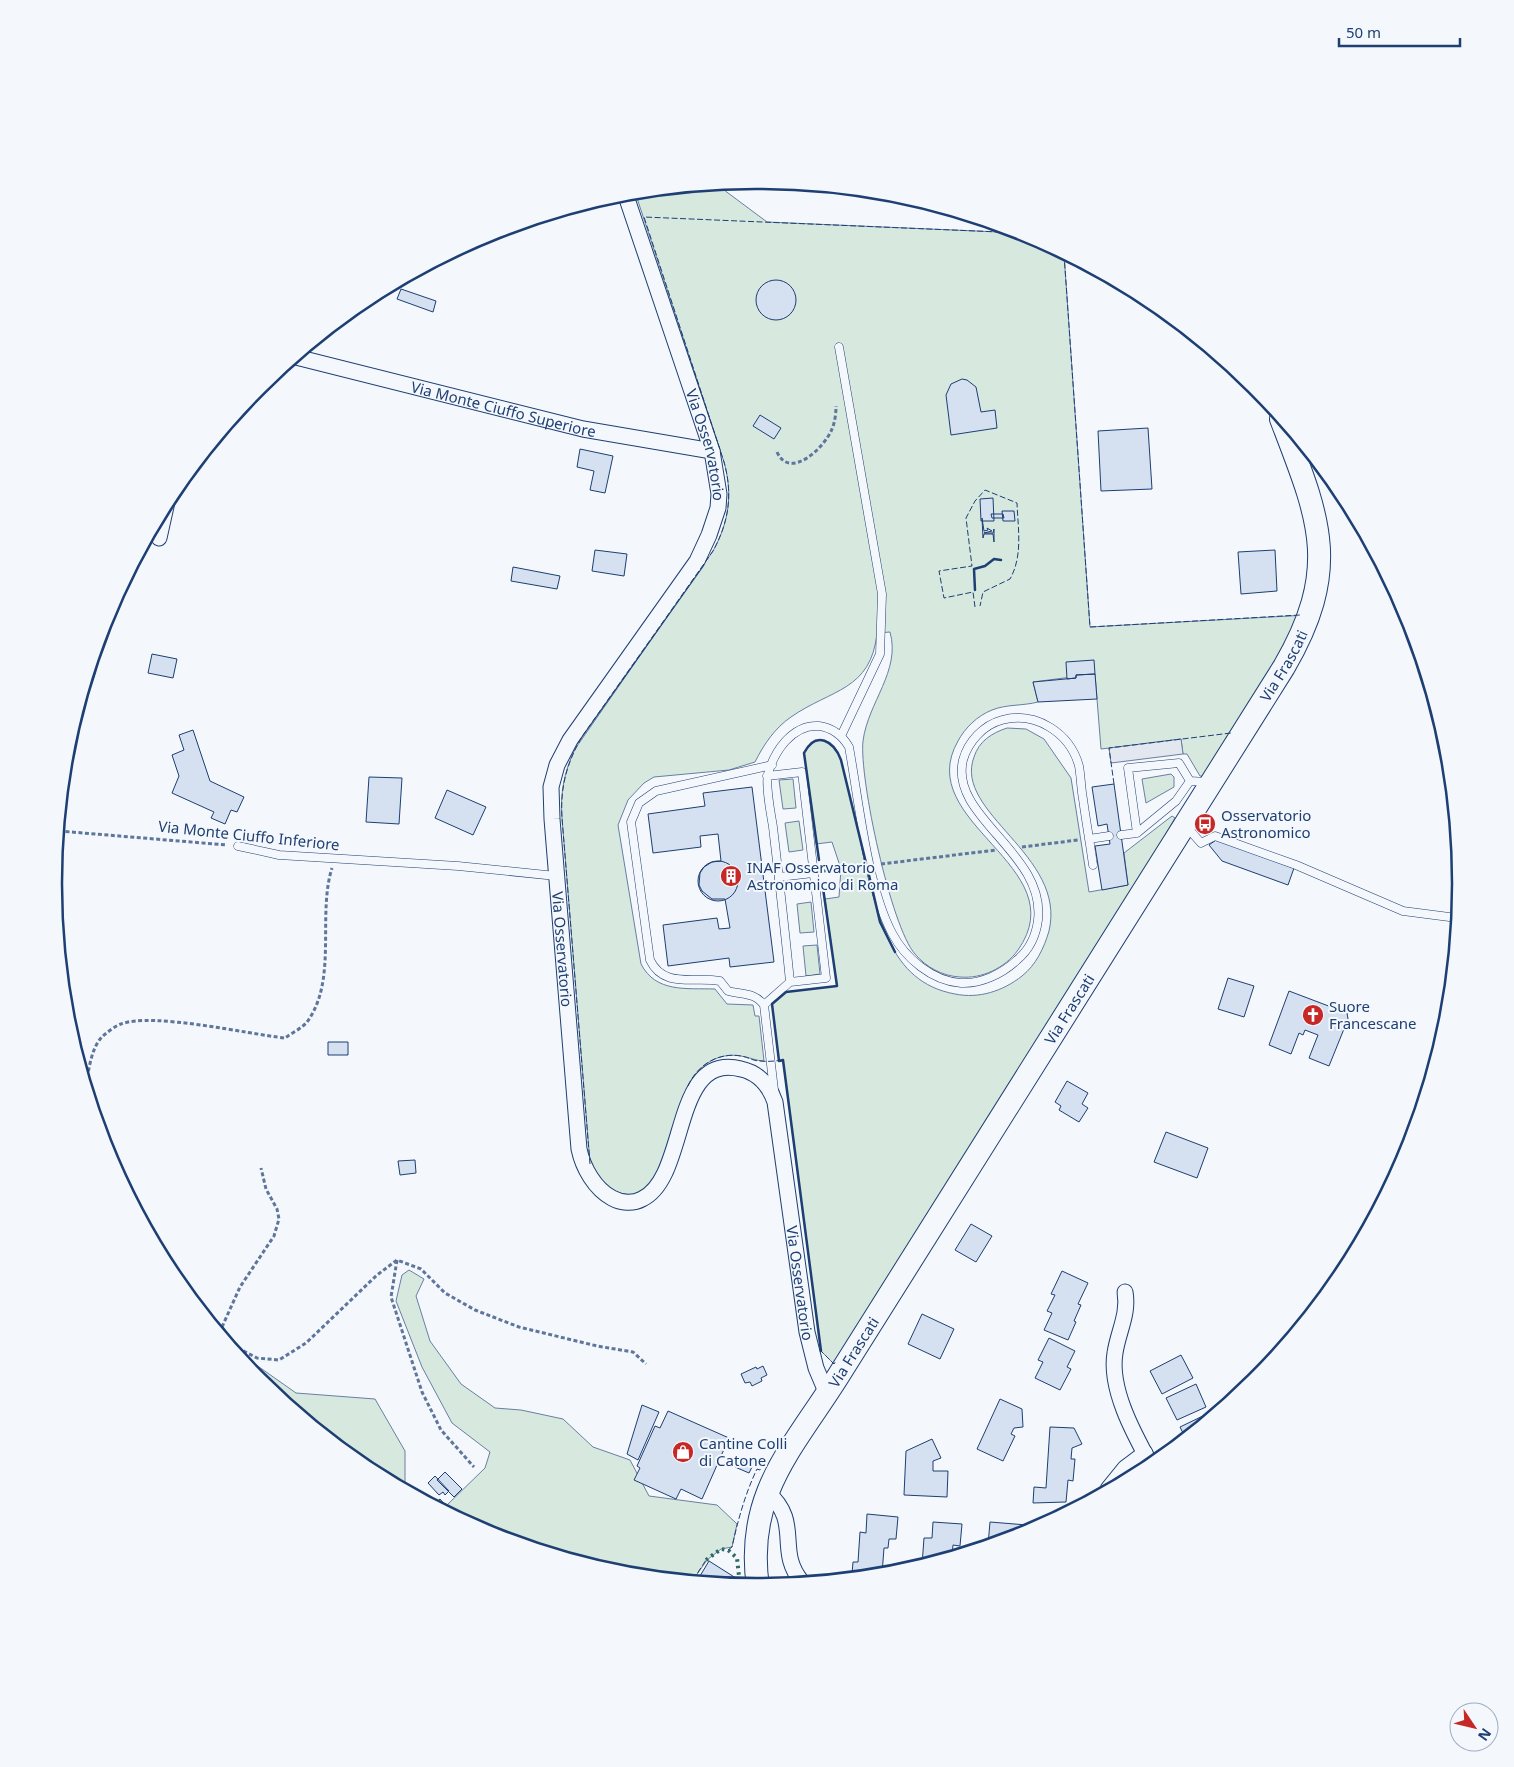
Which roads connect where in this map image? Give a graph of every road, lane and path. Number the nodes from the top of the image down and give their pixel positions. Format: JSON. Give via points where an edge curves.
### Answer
{"nodes":[{"id":1,"x":628,"y":201,"type":"edge"},
{"id":2,"x":840,"y":347,"type":"dead end"},
{"id":3,"x":302,"y":359,"type":"edge"},
{"id":4,"x":836,"y":402,"type":"dead end"},
{"id":5,"x":1288,"y":437,"type":"edge"},
{"id":6,"x":712,"y":451,"type":"junction"},
{"id":7,"x":777,"y":452,"type":"dead end"},
{"id":8,"x":161,"y":528,"type":"edge"},
{"id":9,"x":159,"y":538,"type":"dead end"},
{"id":10,"x":841,"y":736,"type":"junction"},
{"id":11,"x":772,"y":765,"type":"junction"},
{"id":12,"x":767,"y":776,"type":"junction"},
{"id":13,"x":1201,"y":782,"type":"junction"},
{"id":14,"x":1185,"y":824,"type":"junction"},
{"id":15,"x":65,"y":831,"type":"edge"},
{"id":16,"x":1137,"y":833,"type":"junction"},
{"id":17,"x":1121,"y":835,"type":"dead end"},
{"id":18,"x":1109,"y":836,"type":"dead end"},
{"id":19,"x":1089,"y":839,"type":"junction"},
{"id":20,"x":238,"y":846,"type":"joint"},
{"id":21,"x":1009,"y":848,"type":"junction"},
{"id":22,"x":335,"y":858,"type":"junction"},
{"id":23,"x":871,"y":866,"type":"junction"},
{"id":24,"x":1093,"y":866,"type":"dead end"},
{"id":25,"x":813,"y":873,"type":"junction"},
{"id":26,"x":556,"y":876,"type":"junction"},
{"id":27,"x":779,"y":877,"type":"junction"},
{"id":28,"x":1451,"y":917,"type":"edge"},
{"id":29,"x":790,"y":982,"type":"junction"},
{"id":30,"x":764,"y":1005,"type":"junction"},
{"id":31,"x":88,"y":1071,"type":"edge"},
{"id":32,"x":775,"y":1102,"type":"junction"},
{"id":33,"x":261,"y":1168,"type":"dead end"},
{"id":34,"x":397,"y":1260,"type":"junction"},
{"id":35,"x":1125,"y":1292,"type":"dead end"},
{"id":36,"x":223,"y":1326,"type":"edge"},
{"id":37,"x":245,"y":1352,"type":"edge"},
{"id":38,"x":646,"y":1364,"type":"dead end"},
{"id":39,"x":827,"y":1394,"type":"junction"},
{"id":40,"x":1147,"y":1458,"type":"edge"},
{"id":41,"x":1134,"y":1466,"type":"edge"},
{"id":42,"x":474,"y":1467,"type":"dead end"},
{"id":43,"x":1118,"y":1476,"type":"edge"},
{"id":44,"x":767,"y":1492,"type":"junction"},
{"id":45,"x":800,"y":1577,"type":"edge"},
{"id":46,"x":758,"y":1578,"type":"edge"}],
"edges":[{"from":1,"to":6,"type":"street","name":"Via Osservatorio"},
{"from":2,"to":10,"type":"lane","via":[[882,594],[880,654]]},
{"from":3,"to":6,"type":"street","name":"Via Monte Ciuffo Superiore","via":[[583,429]]},
{"from":4,"to":7,"type":"path","via":[[832,430],[812,454],[800,462],[788,464]]},
{"from":5,"to":13,"type":"main road","name":"Via Frascati","via":[[1314,514],[1320,552],[1318,584],[1310,615],[1289,658]]},
{"from":6,"to":26,"type":"street","name":"Via Osservatorio","via":[[719,494],[714,522],[703,548],[581,722],[557,765],[551,795]]},
{"from":8,"to":9,"type":"street"},
{"from":10,"to":11,"type":"lane","via":[[819,726],[802,728],[788,737]]},
{"from":10,"to":23,"type":"lane","via":[[848,747]]},
{"from":11,"to":12,"type":"lane"},
{"from":11,"to":30,"type":"lane","via":[[656,791],[639,803],[631,822],[652,966],[674,980],[720,981],[728,992],[751,995]]},
{"from":12,"to":25,"type":"lane","via":[[802,772]]},
{"from":12,"to":27,"type":"lane"},
{"from":13,"to":14,"type":"main road","name":"Via Frascati"},
{"from":13,"to":16,"type":"lane"},
{"from":13,"to":16,"type":"lane","via":[[1179,763],[1128,768]]},
{"from":14,"to":28,"type":"lane","via":[[1201,843],[1215,836],[1296,865],[1403,911]]},
{"from":14,"to":39,"type":"main road","name":"Via Frascati"},
{"from":15,"to":20,"type":"path","name":"Via Monte Ciuffo Inferiore"},
{"from":16,"to":17,"type":"lane"},
{"from":18,"to":19,"type":"lane"},
{"from":19,"to":21,"type":"path"},
{"from":19,"to":21,"type":"lane","via":[[1079,765],[1064,738],[1033,719],[1013,718],[992,723],[977,735],[964,759],[962,774],[970,800]]},
{"from":19,"to":24,"type":"lane"},
{"from":20,"to":22,"type":"lane","name":"Via Monte Ciuffo Inferiore","via":[[279,855]]},
{"from":21,"to":23,"type":"path"},
{"from":21,"to":23,"type":"lane","via":[[1034,887],[1039,910],[1037,926],[1031,942],[1018,959],[1002,972],[975,982],[961,983],[940,978],[907,954],[887,923]]},
{"from":22,"to":26,"type":"lane","name":"Via Monte Ciuffo Inferiore"},
{"from":22,"to":31,"type":"path","via":[[326,886],[320,994],[306,1022],[285,1038],[141,1020],[120,1024],[101,1038]]},
{"from":23,"to":25,"type":"path"},
{"from":25,"to":27,"type":"lane"},
{"from":25,"to":29,"type":"lane","via":[[826,978]]},
{"from":26,"to":32,"type":"street","name":"Via Osservatorio","via":[[579,1149],[583,1164],[596,1184],[612,1198],[625,1202],[640,1200],[653,1191],[667,1170],[693,1092],[704,1077],[717,1070],[734,1067],[754,1074],[767,1086]]},
{"from":27,"to":29,"type":"lane"},
{"from":29,"to":30,"type":"lane"},
{"from":30,"to":32,"type":"lane"},
{"from":32,"to":39,"type":"street","name":"Via Osservatorio","via":[[806,1332]]},
{"from":33,"to":36,"type":"path","via":[[279,1220],[274,1236],[240,1288]]},
{"from":34,"to":37,"type":"path","via":[[306,1343],[278,1360],[257,1358]]},
{"from":34,"to":38,"type":"path","via":[[421,1269],[445,1293],[475,1310],[520,1327],[634,1352]]},
{"from":34,"to":42,"type":"path","via":[[391,1298],[422,1392],[442,1430]]},
{"from":35,"to":40,"type":"street","via":[[1126,1308],[1115,1350],[1114,1374],[1121,1399]]},
{"from":39,"to":44,"type":"main road","name":"Via Frascati","via":[[790,1448]]},
{"from":41,"to":43,"type":"street"},
{"from":44,"to":45,"type":"street","via":[[784,1511],[790,1558]]},
{"from":44,"to":46,"type":"main road","name":"Via Frascati","via":[[756,1532]]}]}
